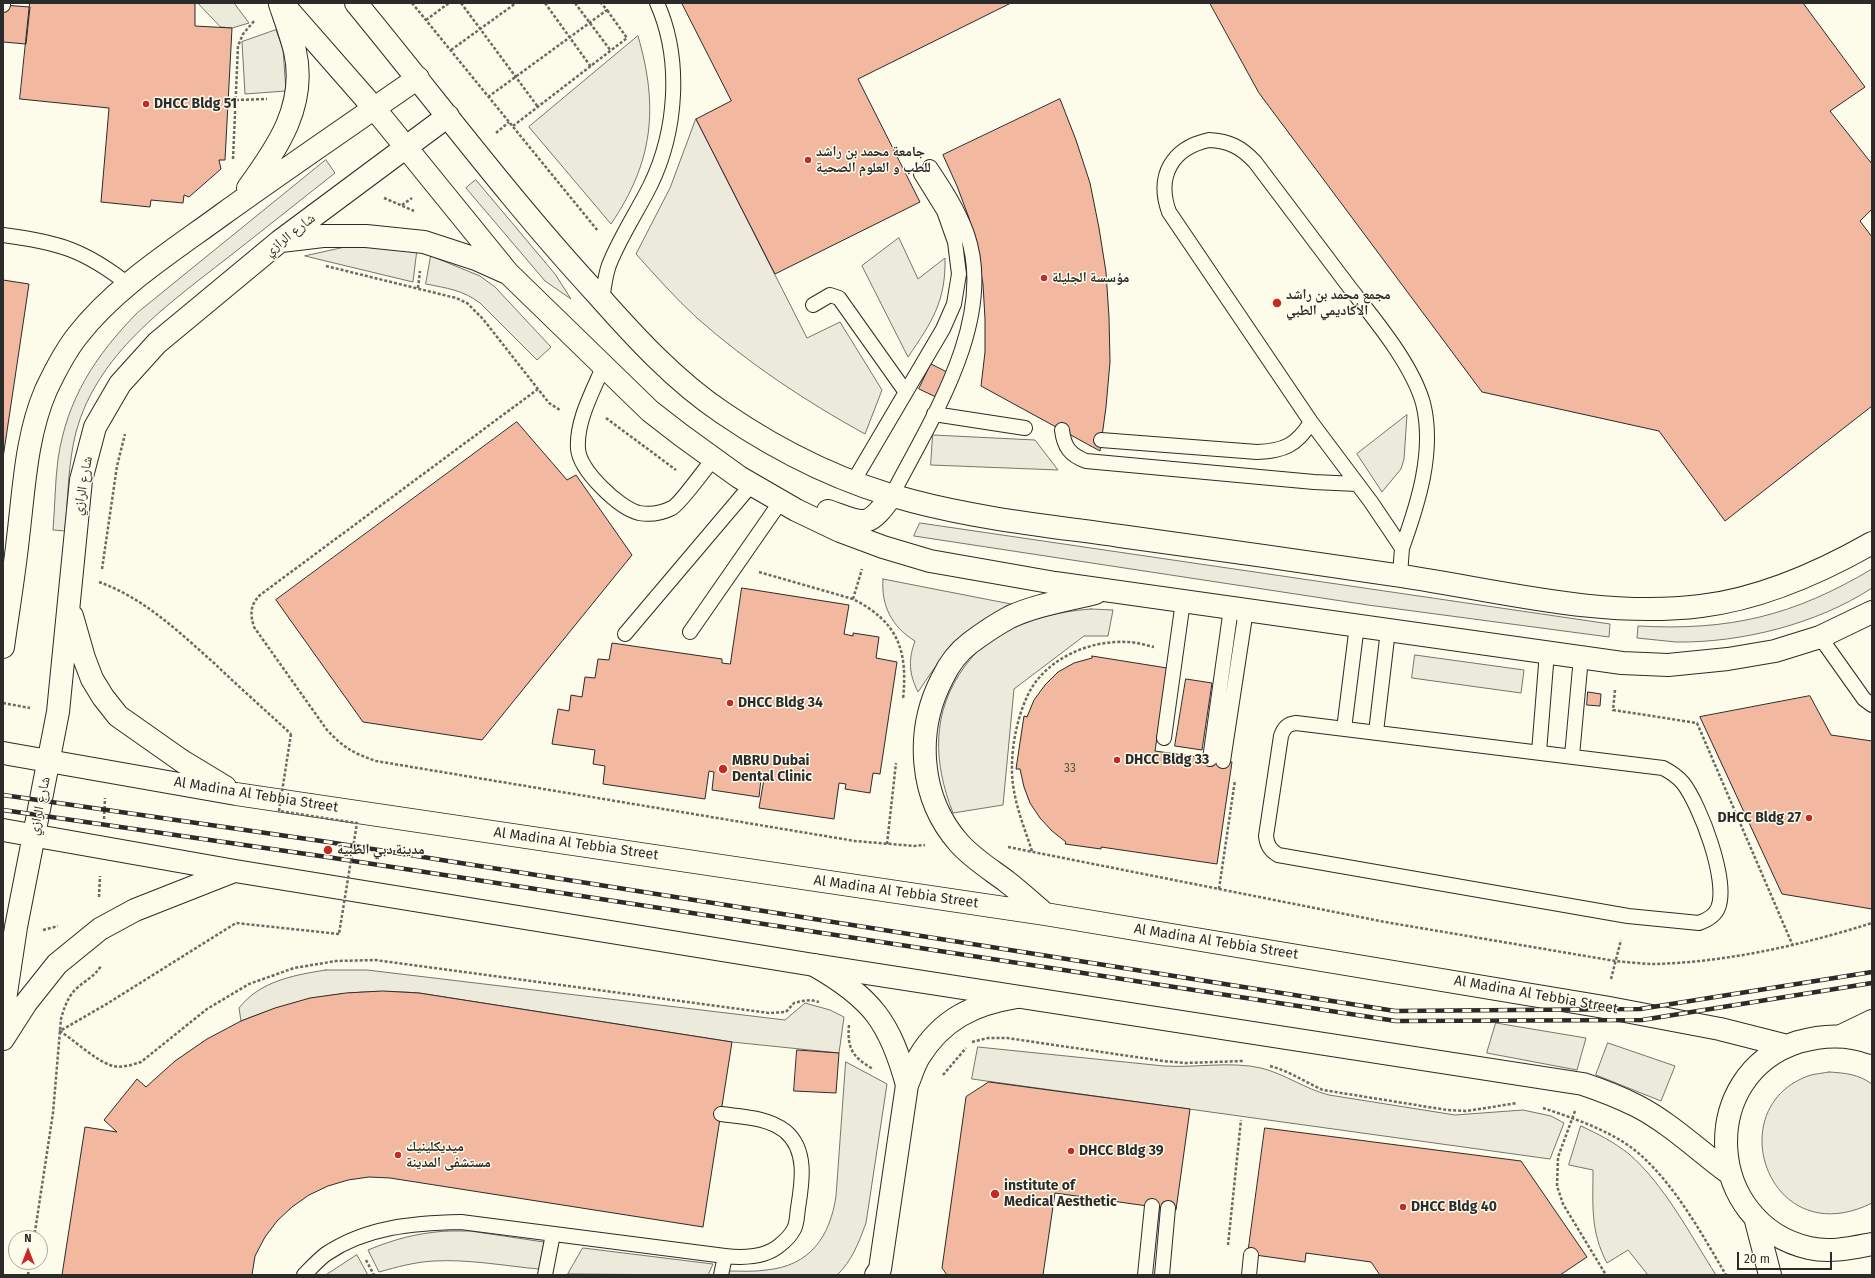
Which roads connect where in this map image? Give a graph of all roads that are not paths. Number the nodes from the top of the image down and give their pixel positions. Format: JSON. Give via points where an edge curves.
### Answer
{"nodes":[{"id":1,"x":279,"y":3,"type":"edge"},
{"id":2,"x":282,"y":3,"type":"edge"},
{"id":3,"x":356,"y":3,"type":"edge"},
{"id":4,"x":657,"y":3,"type":"edge"},
{"id":5,"x":418,"y":78,"type":"junction"},
{"id":6,"x":374,"y":108,"type":"junction"},
{"id":7,"x":448,"y":116,"type":"junction"},
{"id":8,"x":406,"y":147,"type":"junction"},
{"id":9,"x":236,"y":205,"type":"junction"},
{"id":10,"x":3,"y":235,"type":"edge"},
{"id":11,"x":280,"y":241,"type":"junction"},
{"id":12,"x":508,"y":273,"type":"junction"},
{"id":13,"x":128,"y":285,"type":"junction"},
{"id":14,"x":602,"y":300,"type":"junction"},
{"id":15,"x":813,"y":306,"type":"dead end"},
{"id":16,"x":604,"y":365,"type":"junction"},
{"id":17,"x":905,"y":391,"type":"junction"},
{"id":18,"x":934,"y":414,"type":"junction"},
{"id":19,"x":1311,"y":422,"type":"junction"},
{"id":20,"x":1025,"y":428,"type":"dead end"},
{"id":21,"x":1062,"y":430,"type":"dead end"},
{"id":22,"x":1102,"y":440,"type":"dead end"},
{"id":23,"x":713,"y":459,"type":"junction"},
{"id":24,"x":853,"y":482,"type":"junction"},
{"id":25,"x":752,"y":484,"type":"junction"},
{"id":26,"x":1357,"y":484,"type":"junction"},
{"id":27,"x":892,"y":495,"type":"junction"},
{"id":28,"x":780,"y":501,"type":"junction"},
{"id":29,"x":1872,"y":543,"type":"edge"},
{"id":30,"x":1402,"y":548,"type":"junction"},
{"id":31,"x":1400,"y":575,"type":"junction"},
{"id":32,"x":1106,"y":590,"type":"junction"},
{"id":33,"x":6,"y":601,"type":"edge"},
{"id":34,"x":1183,"y":601,"type":"junction"},
{"id":35,"x":68,"y":603,"type":"junction"},
{"id":36,"x":1239,"y":609,"type":"junction"},
{"id":37,"x":1872,"y":612,"type":"edge"},
{"id":38,"x":1357,"y":625,"type":"junction"},
{"id":39,"x":1388,"y":630,"type":"junction"},
{"id":40,"x":690,"y":632,"type":"dead end"},
{"id":41,"x":625,"y":634,"type":"dead end"},
{"id":42,"x":1820,"y":637,"type":"junction"},
{"id":43,"x":3,"y":647,"type":"edge"},
{"id":44,"x":1547,"y":652,"type":"junction"},
{"id":45,"x":1581,"y":657,"type":"junction"},
{"id":46,"x":1872,"y":705,"type":"edge"},
{"id":47,"x":1344,"y":729,"type":"junction"},
{"id":48,"x":1376,"y":732,"type":"junction"},
{"id":49,"x":1164,"y":738,"type":"dead end"},
{"id":50,"x":1539,"y":752,"type":"junction"},
{"id":51,"x":3,"y":753,"type":"edge"},
{"id":52,"x":1572,"y":756,"type":"junction"},
{"id":53,"x":50,"y":760,"type":"junction"},
{"id":54,"x":1217,"y":760,"type":"dead end"},
{"id":55,"x":236,"y":794,"type":"junction"},
{"id":56,"x":3,"y":830,"type":"edge"},
{"id":57,"x":33,"y":834,"type":"junction"},
{"id":58,"x":235,"y":871,"type":"junction"},
{"id":59,"x":1045,"y":914,"type":"junction"},
{"id":60,"x":814,"y":966,"type":"junction"},
{"id":61,"x":1022,"y":996,"type":"junction"},
{"id":62,"x":3,"y":1013,"type":"edge"},
{"id":63,"x":1872,"y":1021,"type":"edge"},
{"id":64,"x":1841,"y":1036,"type":"junction"},
{"id":65,"x":3,"y":1039,"type":"edge"},
{"id":66,"x":1872,"y":1043,"type":"edge"},
{"id":67,"x":1787,"y":1046,"type":"junction"},
{"id":68,"x":907,"y":1085,"type":"junction"},
{"id":69,"x":721,"y":1114,"type":"dead end"},
{"id":70,"x":1729,"y":1173,"type":"junction"},
{"id":71,"x":1152,"y":1206,"type":"dead end"},
{"id":72,"x":1168,"y":1208,"type":"dead end"},
{"id":73,"x":1755,"y":1217,"type":"junction"},
{"id":74,"x":553,"y":1234,"type":"junction"},
{"id":75,"x":1872,"y":1244,"type":"edge"},
{"id":76,"x":1251,"y":1255,"type":"dead end"},
{"id":77,"x":725,"y":1256,"type":"junction"},
{"id":78,"x":879,"y":1273,"type":"edge"},
{"id":79,"x":304,"y":1275,"type":"edge"},
{"id":80,"x":545,"y":1275,"type":"edge"},
{"id":81,"x":721,"y":1275,"type":"edge"},
{"id":82,"x":1145,"y":1275,"type":"edge"},
{"id":83,"x":1162,"y":1275,"type":"edge"},
{"id":84,"x":1249,"y":1275,"type":"edge"},
{"id":85,"x":1770,"y":1275,"type":"edge"}],
"edges":[{"from":1,"to":9,"type":"street","via":[[295,52],[296,98],[285,132],[269,160]]},
{"from":2,"to":6,"type":"street"},
{"from":3,"to":5,"type":"street"},
{"from":4,"to":14,"type":"lane","via":[[668,38],[672,68],[670,128],[662,157],[650,185],[609,266]]},
{"from":5,"to":6,"type":"street"},
{"from":5,"to":7,"type":"street"},
{"from":6,"to":8,"type":"street"},
{"from":6,"to":9,"type":"street"},
{"from":7,"to":8,"type":"street","name":"شارع الرازي"},
{"from":7,"to":14,"type":"street","via":[[568,263]]},
{"from":8,"to":11,"type":"street","name":"شارع الرازي"},
{"from":8,"to":12,"type":"street"},
{"from":9,"to":13,"type":"street"},
{"from":10,"to":13,"type":"lane","via":[[53,243],[80,252],[105,266]]},
{"from":11,"to":12,"type":"street","via":[[323,236],[366,236],[424,242],[476,259]]},
{"from":11,"to":35,"type":"street","name":"شارع الرازي","via":[[157,343],[120,384],[95,428],[83,472]]},
{"from":12,"to":16,"type":"street"},
{"from":13,"to":33,"type":"street","via":[[77,335],[46,392],[35,423],[27,464]]},
{"from":14,"to":24,"type":"street","via":[[672,372],[718,410],[763,440]]},
{"from":15,"to":17,"type":"lane","via":[[830,296],[839,298]]},
{"from":16,"to":23,"type":"street","via":[[650,411]]},
{"from":16,"to":23,"type":"lane","via":[[579,433],[578,450],[582,464],[590,476],[625,506],[639,513],[658,514],[674,507]]},
{"from":17,"to":18,"type":"lane","via":[[943,329],[954,304],[959,274],[955,242],[925,171],[953,201],[967,234],[974,272],[972,309],[963,344]]},
{"from":17,"to":24,"type":"lane"},
{"from":18,"to":20,"type":"lane"},
{"from":18,"to":27,"type":"lane"},
{"from":19,"to":22,"type":"lane","via":[[1304,434],[1295,442],[1273,452]]},
{"from":19,"to":26,"type":"lane"},
{"from":19,"to":30,"type":"lane","via":[[1169,212],[1164,199],[1164,184],[1168,171],[1174,159],[1196,143],[1222,141],[1246,152],[1386,334],[1412,376],[1422,403],[1427,436],[1415,510]]},
{"from":21,"to":26,"type":"lane","via":[[1063,441],[1068,450],[1086,461]]},
{"from":23,"to":25,"type":"street"},
{"from":24,"to":27,"type":"street"},
{"from":25,"to":28,"type":"street"},
{"from":25,"to":41,"type":"lane"},
{"from":26,"to":30,"type":"lane"},
{"from":27,"to":28,"type":"street","via":[[878,514],[871,520],[862,522],[817,507]]},
{"from":27,"to":31,"type":"street","via":[[965,513]]},
{"from":28,"to":32,"type":"street","via":[[840,531],[924,559]]},
{"from":28,"to":40,"type":"lane"},
{"from":29,"to":31,"type":"street","via":[[1791,582],[1746,598],[1698,606],[1624,608],[1574,604]]},
{"from":30,"to":31,"type":"lane"},
{"from":32,"to":34,"type":"street"},
{"from":32,"to":59,"type":"street","via":[[1010,617],[968,644],[948,667],[934,695],[926,726],[924,757],[929,788],[941,817],[958,843]]},
{"from":33,"to":43,"type":"street"},
{"from":34,"to":36,"type":"street"},
{"from":34,"to":49,"type":"lane"},
{"from":35,"to":53,"type":"street","name":"شارع الرازي","via":[[58,712]]},
{"from":35,"to":55,"type":"street","via":[[92,679],[118,716],[182,761]]},
{"from":36,"to":38,"type":"street"},
{"from":36,"to":54,"type":"lane"},
{"from":37,"to":42,"type":"street"},
{"from":38,"to":39,"type":"street"},
{"from":38,"to":47,"type":"lane"},
{"from":39,"to":44,"type":"street"},
{"from":39,"to":48,"type":"lane"},
{"from":42,"to":45,"type":"street","via":[[1775,651],[1668,665],[1622,663]]},
{"from":42,"to":46,"type":"lane","via":[[1864,699]]},
{"from":44,"to":45,"type":"street"},
{"from":44,"to":50,"type":"lane"},
{"from":45,"to":52,"type":"lane"},
{"from":47,"to":48,"type":"lane"},
{"from":47,"to":52,"type":"lane","via":[[1296,722],[1283,729],[1266,836],[1271,851],[1278,855],[1628,916],[1688,923],[1699,923],[1710,918],[1718,910],[1721,899],[1710,839],[1690,794],[1674,774],[1663,768]]},
{"from":48,"to":50,"type":"lane"},
{"from":50,"to":52,"type":"lane"},
{"from":51,"to":53,"type":"street","name":"Al Madina Al Tebbia Street"},
{"from":53,"to":55,"type":"street","name":"Al Madina Al Tebbia Street"},
{"from":53,"to":57,"type":"street","name":"شارع الرازي"},
{"from":55,"to":59,"type":"street","name":"Al Madina Al Tebbia Street"},
{"from":56,"to":57,"type":"street"},
{"from":57,"to":58,"type":"street"},
{"from":57,"to":62,"type":"street","name":"شارع الرازي"},
{"from":58,"to":60,"type":"street"},
{"from":58,"to":65,"type":"street","via":[[135,910],[100,929],[57,964],[26,1003]]},
{"from":59,"to":67,"type":"street","name":"Al Madina Al Tebbia Street","via":[[1604,1006],[1720,1029]]},
{"from":60,"to":61,"type":"street"},
{"from":60,"to":68,"type":"street","via":[[842,981],[867,1002],[886,1027],[899,1056]]},
{"from":61,"to":68,"type":"street","via":[[991,1001],[962,1013],[937,1032],[918,1058]]},
{"from":61,"to":70,"type":"street","via":[[1583,1084],[1638,1106],[1666,1124]]},
{"from":63,"to":64,"type":"street"},
{"from":64,"to":66,"type":"street"},
{"from":64,"to":67,"type":"street","via":[[1813,1038]]},
{"from":67,"to":70,"type":"street","via":[[1762,1062],[1742,1085],[1729,1113],[1725,1143]]},
{"from":68,"to":78,"type":"street"},
{"from":69,"to":77,"type":"lane","via":[[770,1121],[786,1132],[798,1147],[802,1165],[795,1228],[789,1236],[779,1246],[760,1255]]},
{"from":70,"to":73,"type":"street","via":[[1739,1197]]},
{"from":71,"to":82,"type":"lane"},
{"from":72,"to":83,"type":"lane"},
{"from":73,"to":75,"type":"street","via":[[1780,1237],[1810,1248],[1841,1250]]},
{"from":73,"to":85,"type":"street"},
{"from":74,"to":77,"type":"lane"},
{"from":74,"to":79,"type":"lane","via":[[460,1222],[423,1223],[384,1229],[354,1238],[325,1255]]},
{"from":74,"to":80,"type":"lane"},
{"from":76,"to":84,"type":"lane"},
{"from":77,"to":81,"type":"lane"}]}
